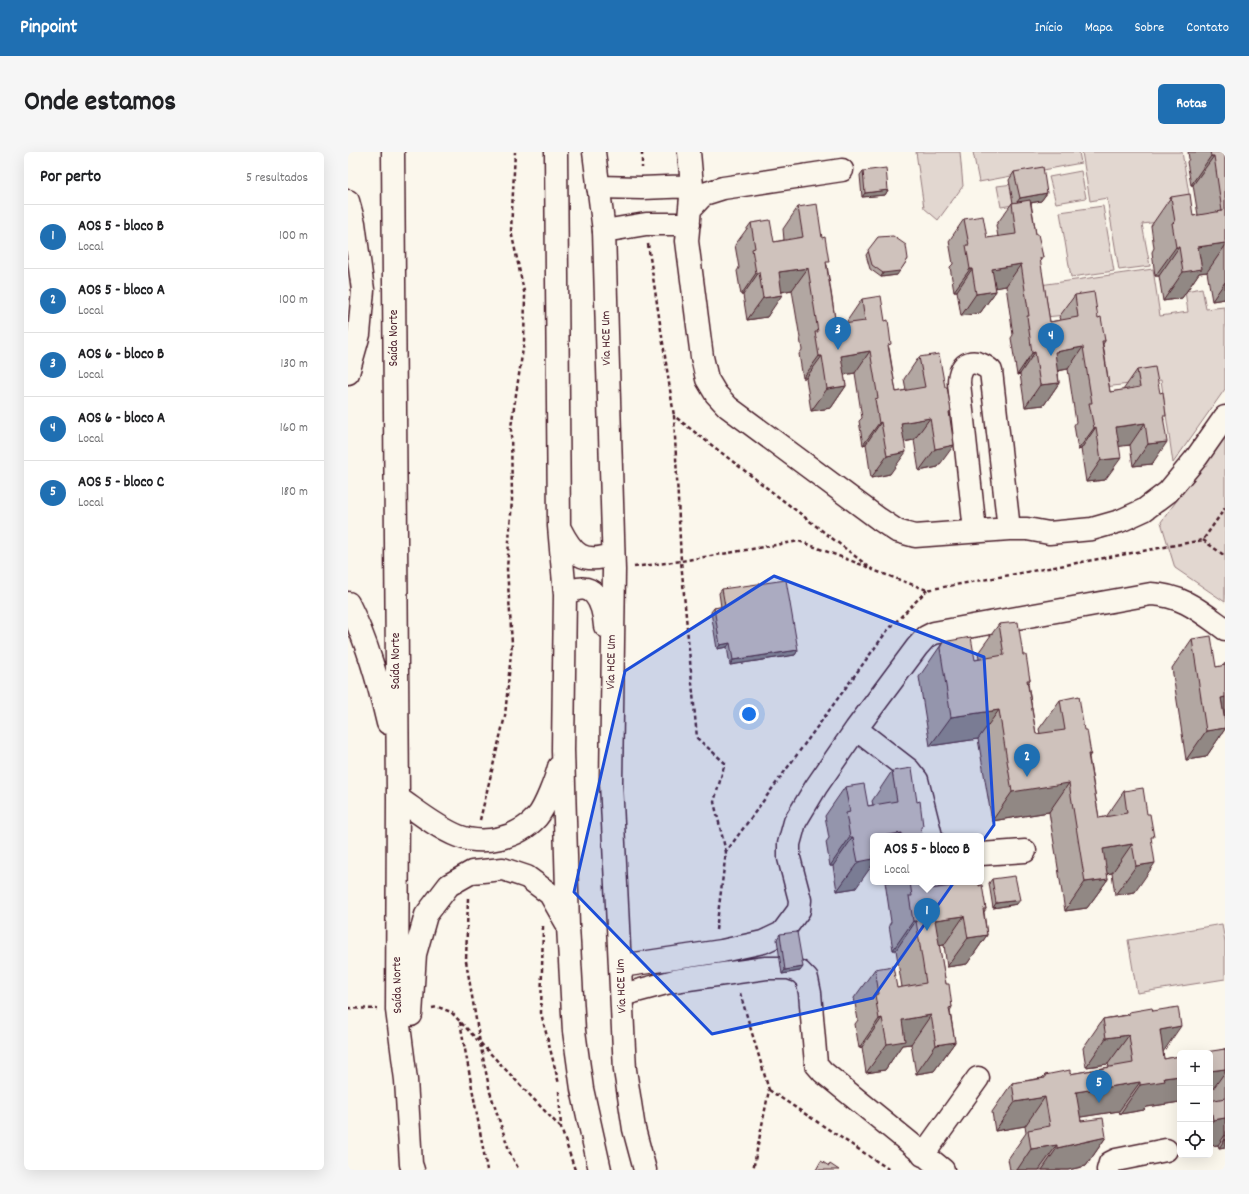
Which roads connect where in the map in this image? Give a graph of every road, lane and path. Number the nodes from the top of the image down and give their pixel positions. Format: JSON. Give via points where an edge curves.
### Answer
{"nodes":[{"id":1,"x":393,"y":152,"type":"edge"},
{"id":2,"x":515,"y":152,"type":"edge"},
{"id":3,"x":556,"y":152,"type":"edge"},
{"id":4,"x":594,"y":152,"type":"edge"},
{"id":5,"x":642,"y":152,"type":"edge"},
{"id":6,"x":689,"y":152,"type":"edge"},
{"id":7,"x":842,"y":170,"type":"dead end"},
{"id":8,"x":692,"y":186,"type":"junction"},
{"id":9,"x":598,"y":187,"type":"junction"},
{"id":10,"x":642,"y":188,"type":"junction"},
{"id":11,"x":348,"y":201,"type":"edge"},
{"id":12,"x":690,"y":216,"type":"junction"},
{"id":13,"x":646,"y":224,"type":"junction"},
{"id":14,"x":604,"y":231,"type":"junction"},
{"id":15,"x":348,"y":373,"type":"edge"},
{"id":16,"x":674,"y":416,"type":"dead end"},
{"id":17,"x":1225,"y":417,"type":"edge"},
{"id":18,"x":559,"y":526,"type":"junction"},
{"id":19,"x":1008,"y":529,"type":"junction"},
{"id":20,"x":975,"y":531,"type":"junction"},
{"id":21,"x":1203,"y":540,"type":"dead end"},
{"id":22,"x":612,"y":555,"type":"junction"},
{"id":23,"x":1225,"y":556,"type":"edge"},
{"id":24,"x":873,"y":570,"type":"dead end"},
{"id":25,"x":927,"y":590,"type":"dead end"},
{"id":26,"x":565,"y":595,"type":"junction"},
{"id":27,"x":348,"y":603,"type":"edge"},
{"id":28,"x":1225,"y":629,"type":"edge"},
{"id":29,"x":611,"y":703,"type":"junction"},
{"id":30,"x":856,"y":729,"type":"junction"},
{"id":31,"x":563,"y":750,"type":"junction"},
{"id":32,"x":397,"y":761,"type":"junction"},
{"id":33,"x":398,"y":798,"type":"junction"},
{"id":34,"x":930,"y":833,"type":"edge"},
{"id":35,"x":475,"y":839,"type":"junction"},
{"id":36,"x":1025,"y":851,"type":"dead end"},
{"id":37,"x":726,"y":852,"type":"junction"},
{"id":38,"x":984,"y":854,"type":"edge"},
{"id":39,"x":472,"y":872,"type":"junction"},
{"id":40,"x":568,"y":926,"type":"junction"},
{"id":41,"x":716,"y":935,"type":"dead end"},
{"id":42,"x":763,"y":942,"type":"junction"},
{"id":43,"x":621,"y":966,"type":"junction"},
{"id":44,"x":766,"y":968,"type":"junction"},
{"id":45,"x":739,"y":987,"type":"dead end"},
{"id":46,"x":622,"y":995,"type":"junction"},
{"id":47,"x":348,"y":1008,"type":"edge"},
{"id":48,"x":397,"y":1010,"type":"junction"},
{"id":49,"x":480,"y":1043,"type":"junction"},
{"id":50,"x":978,"y":1078,"type":"dead end"},
{"id":51,"x":406,"y":1080,"type":"junction"},
{"id":52,"x":769,"y":1090,"type":"junction"},
{"id":53,"x":561,"y":1128,"type":"dead end"},
{"id":54,"x":1166,"y":1150,"type":"dead end"},
{"id":55,"x":923,"y":1155,"type":"junction"},
{"id":56,"x":413,"y":1170,"type":"edge"},
{"id":57,"x":487,"y":1170,"type":"edge"},
{"id":58,"x":519,"y":1170,"type":"edge"},
{"id":59,"x":600,"y":1170,"type":"edge"},
{"id":60,"x":645,"y":1170,"type":"edge"},
{"id":61,"x":753,"y":1170,"type":"edge"},
{"id":62,"x":890,"y":1170,"type":"edge"},
{"id":63,"x":943,"y":1170,"type":"edge"},
{"id":64,"x":1108,"y":1170,"type":"edge"}],
"edges":[{"from":1,"to":32,"type":"main road","name":"Saída Norte"},
{"from":2,"to":35,"type":"path","via":[[511,231],[525,296],[524,342],[510,426],[512,500],[507,569],[512,643],[505,716]]},
{"from":3,"to":18,"type":"main road"},
{"from":4,"to":9,"type":"main road","name":"Via HCE Um"},
{"from":5,"to":10,"type":"path"},
{"from":6,"to":8,"type":"main road"},
{"from":7,"to":12,"type":"main road","via":[[723,188],[704,194]]},
{"from":8,"to":10,"type":"main road"},
{"from":8,"to":12,"type":"main road"},
{"from":9,"to":10,"type":"main road"},
{"from":9,"to":14,"type":"main road","name":"Via HCE Um"},
{"from":11,"to":15,"type":"main road","via":[[354,223],[363,290],[359,334]]},
{"from":12,"to":13,"type":"main road"},
{"from":12,"to":20,"type":"main road","via":[[687,241],[702,357],[707,379],[716,394],[728,407],[879,520],[898,531],[915,536]]},
{"from":13,"to":14,"type":"main road"},
{"from":13,"to":16,"type":"path","via":[[652,281]]},
{"from":14,"to":22,"type":"main road","name":"Via HCE Um"},
{"from":17,"to":19,"type":"main road","via":[[1168,492],[1144,510],[1120,521],[1092,529],[1049,533]]},
{"from":18,"to":22,"type":"main road","via":[[568,544],[579,555],[599,559]]},
{"from":18,"to":26,"type":"main road"},
{"from":19,"to":20,"type":"main road"},
{"from":19,"to":20,"type":"main road","via":[[991,371],[983,363],[974,362],[966,365],[959,374],[959,383]]},
{"from":21,"to":23,"type":"path"},
{"from":22,"to":29,"type":"main road","name":"Via HCE Um","via":[[614,570]]},
{"from":24,"to":37,"type":"path","via":[[799,541],[681,561],[697,738],[725,763],[714,802]]},
{"from":25,"to":37,"type":"path","via":[[888,631]]},
{"from":26,"to":29,"type":"main road","via":[[582,588],[592,591],[600,600],[604,612]]},
{"from":26,"to":31,"type":"main road"},
{"from":27,"to":32,"type":"main road","via":[[362,631],[378,680]]},
{"from":28,"to":30,"type":"main road","via":[[1180,599],[1167,594],[1150,594],[934,633],[917,647]]},
{"from":29,"to":43,"type":"main road","name":"Via HCE Um","via":[[611,782]]},
{"from":30,"to":34,"type":"main road","via":[[909,770],[917,780]]},
{"from":30,"to":42,"type":"main road","via":[[816,787],[795,822],[791,834],[789,858],[800,900],[799,910],[782,933]]},
{"from":31,"to":35,"type":"main road","via":[[556,778],[537,817],[513,834],[487,841]]},
{"from":31,"to":40,"type":"main road"},
{"from":32,"to":33,"type":"main road","name":"Saída Norte"},
{"from":33,"to":35,"type":"main road","via":[[458,836]]},
{"from":33,"to":48,"type":"main road","name":"Saída Norte"},
{"from":36,"to":38,"type":"main road"},
{"from":37,"to":41,"type":"path"},
{"from":39,"to":40,"type":"main road","via":[[503,869],[527,876],[550,894]]},
{"from":39,"to":49,"type":"path","via":[[468,893],[466,961]]},
{"from":39,"to":51,"type":"main road","via":[[449,885],[426,915],[415,954]]},
{"from":40,"to":59,"type":"main road","via":[[574,1031],[582,1089]]},
{"from":42,"to":43,"type":"main road","via":[[722,951]]},
{"from":42,"to":44,"type":"main road"},
{"from":43,"to":46,"type":"main road","name":"Via HCE Um"},
{"from":44,"to":46,"type":"main road","via":[[674,982]]},
{"from":44,"to":55,"type":"main road","via":[[789,968],[800,972],[807,979],[816,1064],[822,1072]]},
{"from":45,"to":52,"type":"path"},
{"from":46,"to":60,"type":"main road","name":"Via HCE Um","via":[[625,1070],[634,1129]]},
{"from":47,"to":48,"type":"path"},
{"from":48,"to":51,"type":"main road","name":"Saída Norte"},
{"from":49,"to":53,"type":"path"},
{"from":49,"to":57,"type":"path","via":[[460,1022]]},
{"from":49,"to":58,"type":"path","via":[[490,1092],[510,1154]]},
{"from":50,"to":55,"type":"main road"},
{"from":51,"to":56,"type":"main road","name":"Saída Norte"},
{"from":52,"to":61,"type":"path"},
{"from":52,"to":62,"type":"path"},
{"from":54,"to":64,"type":"main road","via":[[1116,1160],[1110,1163]]},
{"from":55,"to":63,"type":"main road"}]}
